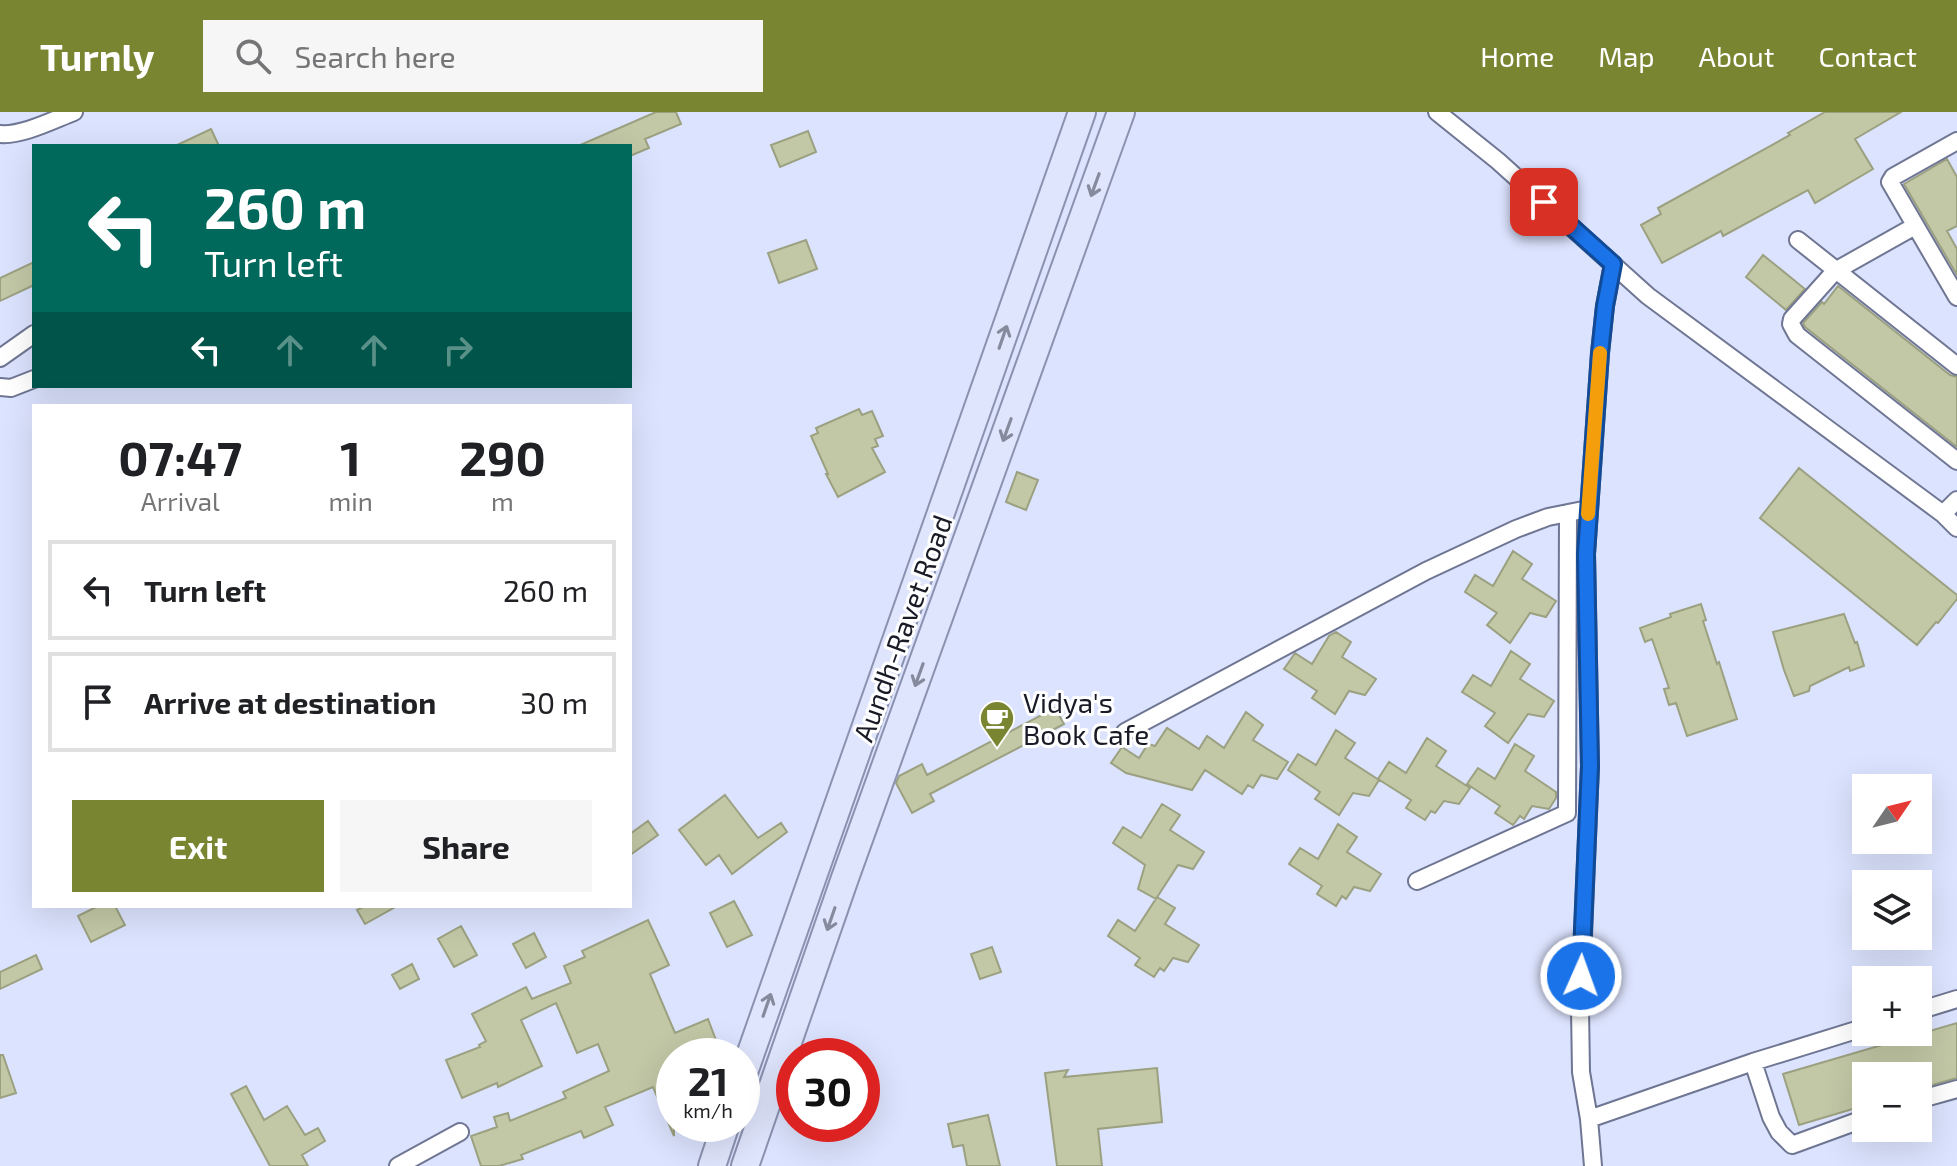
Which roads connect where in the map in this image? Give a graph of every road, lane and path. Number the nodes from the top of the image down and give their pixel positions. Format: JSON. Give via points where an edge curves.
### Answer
{"nodes":[{"id":1,"x":74,"y":112,"type":"edge"},
{"id":2,"x":1082,"y":112,"type":"edge"},
{"id":3,"x":1121,"y":112,"type":"edge"},
{"id":4,"x":1437,"y":112,"type":"edge"},
{"id":5,"x":0,"y":134,"type":"edge"},
{"id":6,"x":1957,"y":141,"type":"edge"},
{"id":7,"x":1915,"y":226,"type":"junction"},
{"id":8,"x":1798,"y":240,"type":"dead end"},
{"id":9,"x":1613,"y":264,"type":"junction"},
{"id":10,"x":1835,"y":271,"type":"junction"},
{"id":11,"x":1957,"y":297,"type":"edge"},
{"id":12,"x":32,"y":335,"type":"edge"},
{"id":13,"x":0,"y":358,"type":"edge"},
{"id":14,"x":1957,"y":366,"type":"edge"},
{"id":15,"x":32,"y":380,"type":"edge"},
{"id":16,"x":0,"y":387,"type":"edge"},
{"id":17,"x":1957,"y":461,"type":"edge"},
{"id":18,"x":1957,"y":500,"type":"edge"},
{"id":19,"x":1588,"y":509,"type":"junction"},
{"id":20,"x":1568,"y":513,"type":"junction"},
{"id":21,"x":1943,"y":514,"type":"junction"},
{"id":22,"x":1957,"y":527,"type":"edge"},
{"id":23,"x":1125,"y":732,"type":"dead end"},
{"id":24,"x":1417,"y":881,"type":"dead end"},
{"id":25,"x":1957,"y":999,"type":"edge"},
{"id":26,"x":1932,"y":1007,"type":"edge"},
{"id":27,"x":1852,"y":1031,"type":"edge"},
{"id":28,"x":756,"y":1038,"type":"edge"},
{"id":29,"x":1753,"y":1062,"type":"junction"},
{"id":30,"x":1957,"y":1089,"type":"edge"},
{"id":31,"x":1932,"y":1096,"type":"edge"},
{"id":32,"x":1589,"y":1119,"type":"junction"},
{"id":33,"x":1852,"y":1123,"type":"edge"},
{"id":34,"x":460,"y":1132,"type":"dead end"},
{"id":35,"x":720,"y":1142,"type":"edge"},
{"id":36,"x":398,"y":1166,"type":"edge"},
{"id":37,"x":712,"y":1166,"type":"edge"},
{"id":38,"x":745,"y":1166,"type":"edge"},
{"id":39,"x":1593,"y":1166,"type":"edge"}],
"edges":[{"from":1,"to":5,"type":"street"},
{"from":28,"to":2,"type":"main road","name":"Aundh-Ravet Road","one_way":true},
{"from":3,"to":38,"type":"main road","name":"Aundh-Ravet Road","one_way":true},
{"from":4,"to":9,"type":"street"},
{"from":6,"to":7,"type":"street","via":[[1891,179]]},
{"from":7,"to":10,"type":"street"},
{"from":7,"to":11,"type":"street"},
{"from":8,"to":10,"type":"street"},
{"from":9,"to":19,"type":"street"},
{"from":9,"to":21,"type":"street","via":[[1648,296]]},
{"from":10,"to":14,"type":"street"},
{"from":10,"to":17,"type":"street","via":[[1792,319],[1792,329]]},
{"from":12,"to":13,"type":"street"},
{"from":15,"to":16,"type":"street"},
{"from":18,"to":21,"type":"street"},
{"from":19,"to":20,"type":"street"},
{"from":19,"to":32,"type":"street","via":[[1590,766],[1580,1008],[1581,1072]]},
{"from":20,"to":23,"type":"street","via":[[1516,529],[1426,571]]},
{"from":20,"to":24,"type":"street","via":[[1567,813]]},
{"from":21,"to":22,"type":"street"},
{"from":25,"to":26,"type":"street"},
{"from":27,"to":29,"type":"street"},
{"from":29,"to":32,"type":"street"},
{"from":29,"to":33,"type":"street","via":[[1771,1117],[1792,1145]]},
{"from":30,"to":31,"type":"street"},
{"from":32,"to":39,"type":"street"},
{"from":34,"to":36,"type":"street"},
{"from":35,"to":37,"type":"main road"}]}
